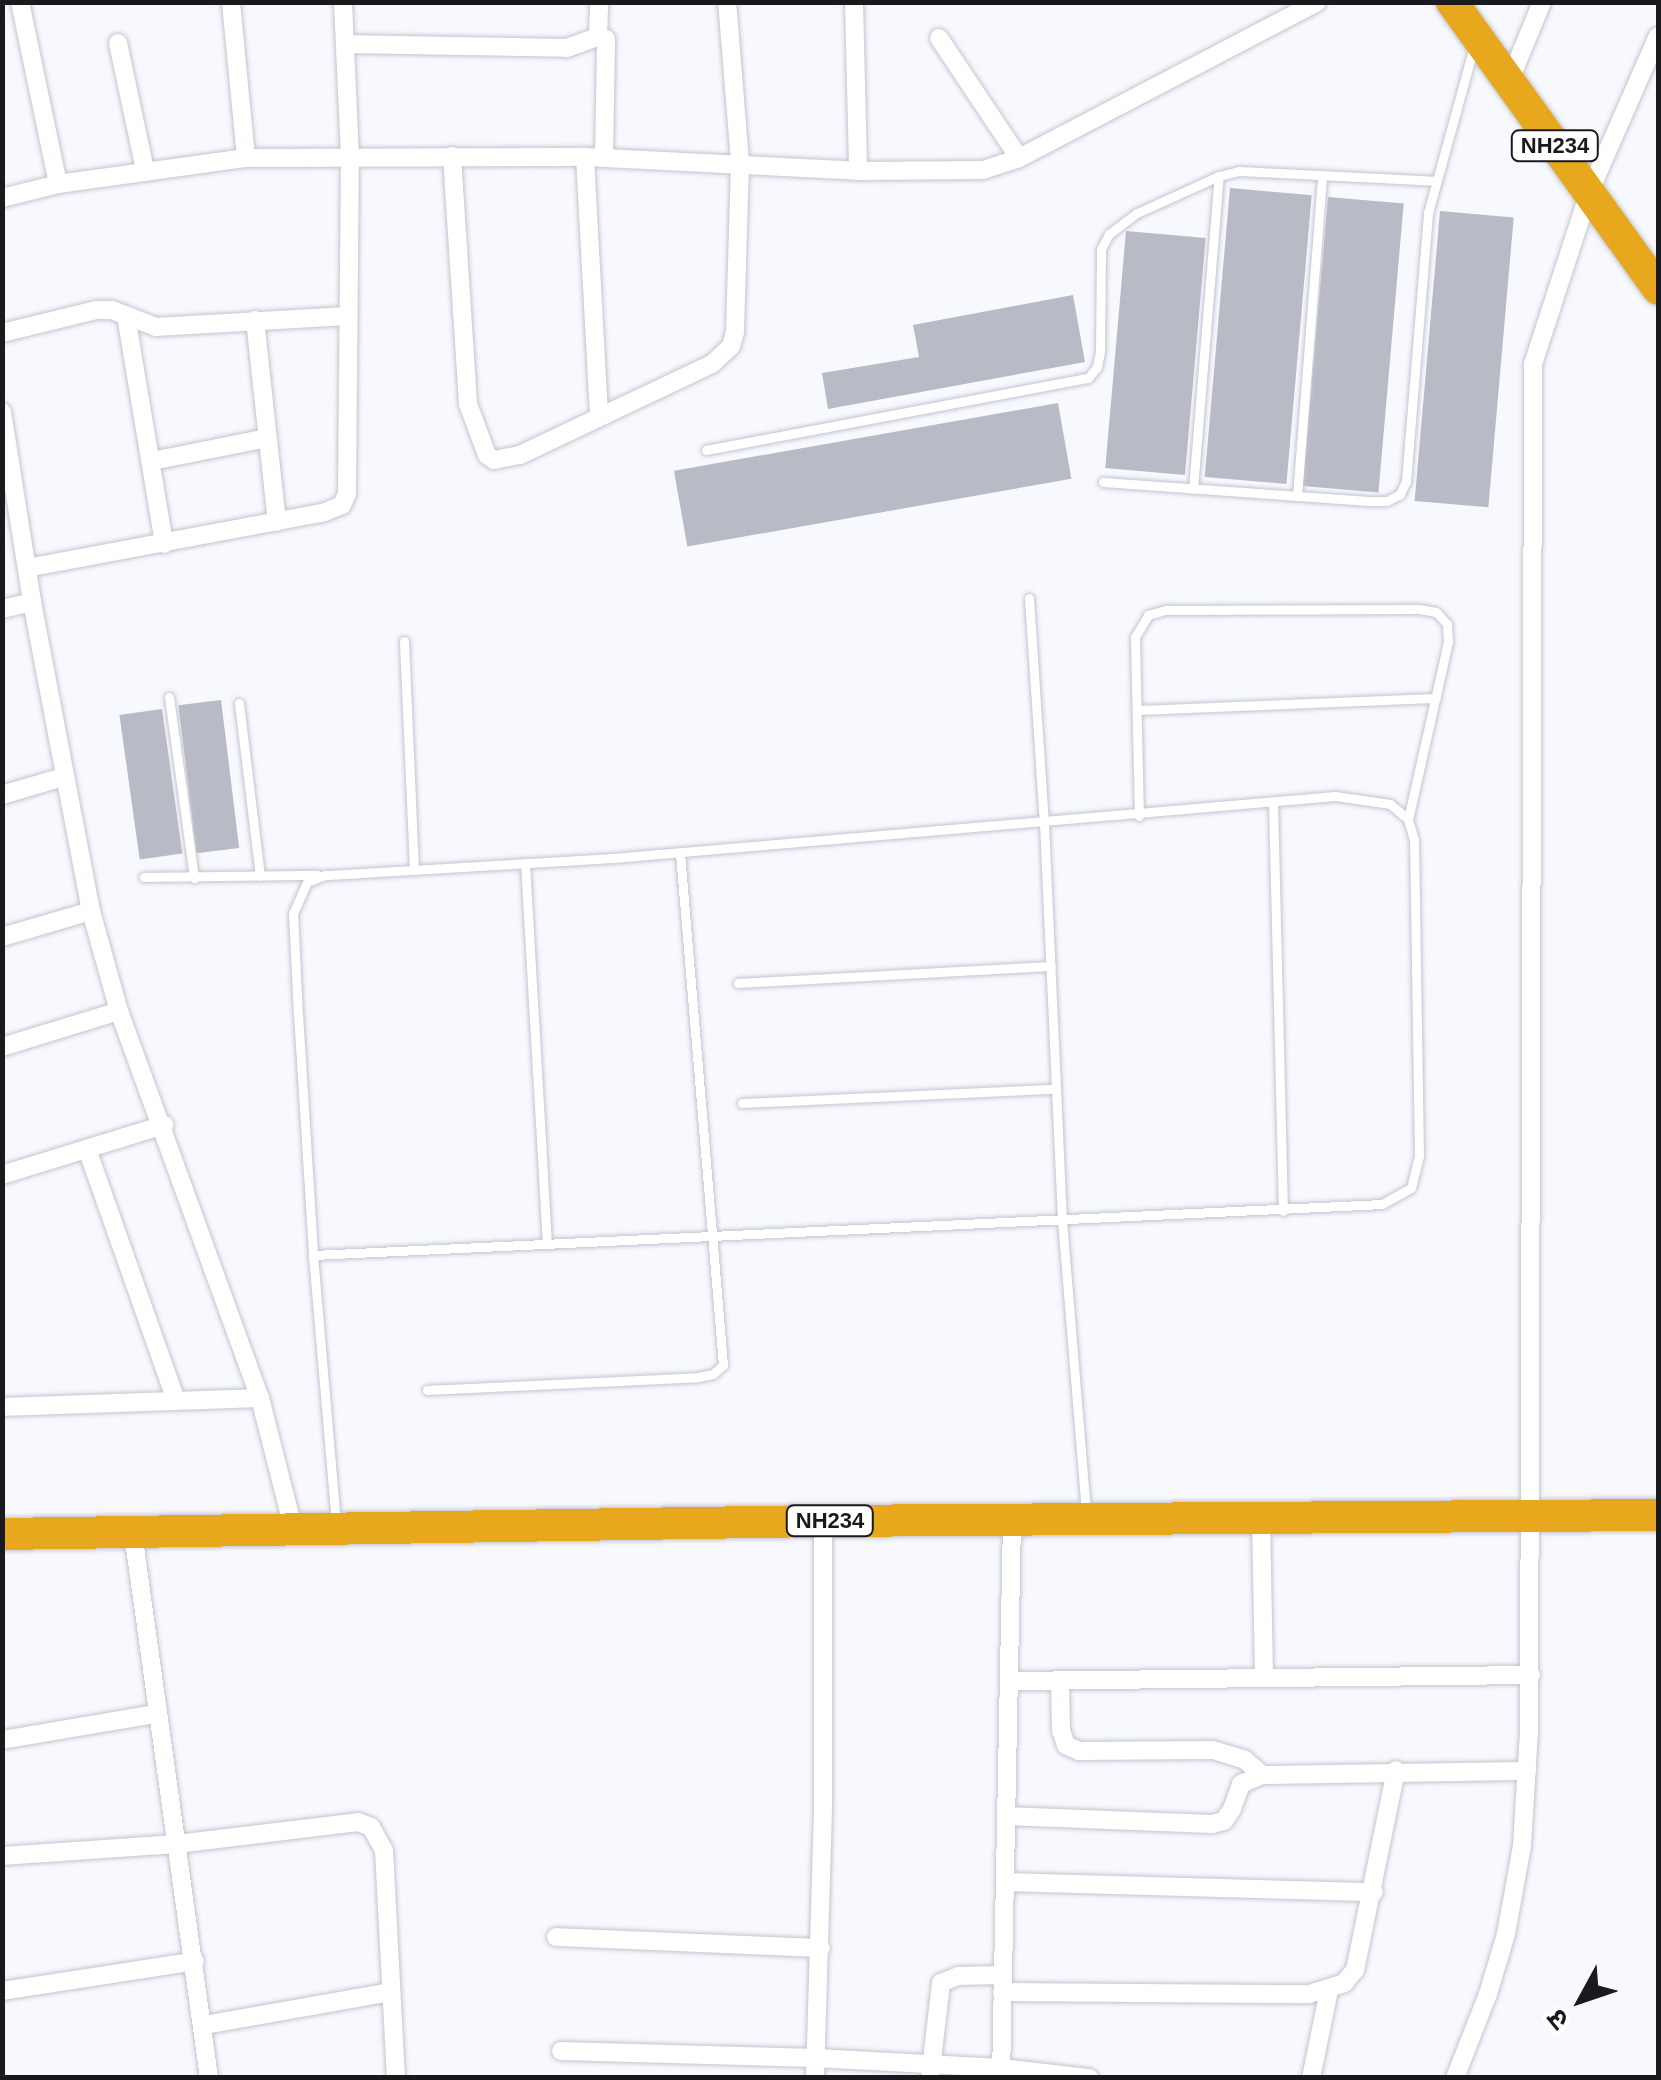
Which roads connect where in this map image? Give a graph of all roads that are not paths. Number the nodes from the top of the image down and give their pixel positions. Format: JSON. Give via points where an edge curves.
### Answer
{"nodes":[{"id":1,"x":20,"y":2,"type":"edge"},
{"id":2,"x":231,"y":2,"type":"edge"},
{"id":3,"x":343,"y":2,"type":"edge"},
{"id":4,"x":599,"y":2,"type":"edge"},
{"id":5,"x":726,"y":2,"type":"edge"},
{"id":6,"x":854,"y":2,"type":"edge"},
{"id":7,"x":1317,"y":2,"type":"edge"},
{"id":8,"x":1452,"y":2,"type":"edge"},
{"id":9,"x":1542,"y":2,"type":"edge"},
{"id":10,"x":1658,"y":36,"type":"edge"},
{"id":11,"x":938,"y":38,"type":"dead end"},
{"id":12,"x":1477,"y":38,"type":"junction"},
{"id":13,"x":606,"y":39,"type":"dead end"},
{"id":14,"x":118,"y":43,"type":"dead end"},
{"id":15,"x":345,"y":44,"type":"junction"},
{"id":16,"x":1510,"y":82,"type":"junction"},
{"id":17,"x":452,"y":156,"type":"junction"},
{"id":18,"x":350,"y":157,"type":"junction"},
{"id":19,"x":595,"y":157,"type":"junction"},
{"id":20,"x":246,"y":158,"type":"junction"},
{"id":21,"x":1019,"y":158,"type":"junction"},
{"id":22,"x":740,"y":162,"type":"junction"},
{"id":23,"x":145,"y":170,"type":"junction"},
{"id":24,"x":858,"y":171,"type":"junction"},
{"id":25,"x":1322,"y":175,"type":"junction"},
{"id":26,"x":1219,"y":176,"type":"junction"},
{"id":27,"x":1434,"y":180,"type":"junction"},
{"id":28,"x":58,"y":184,"type":"junction"},
{"id":29,"x":1589,"y":193,"type":"junction"},
{"id":30,"x":2,"y":198,"type":"edge"},
{"id":31,"x":1658,"y":289,"type":"edge"},
{"id":32,"x":126,"y":316,"type":"junction"},
{"id":33,"x":348,"y":316,"type":"junction"},
{"id":34,"x":255,"y":320,"type":"junction"},
{"id":35,"x":2,"y":332,"type":"edge"},
{"id":36,"x":2,"y":412,"type":"edge"},
{"id":37,"x":599,"y":416,"type":"junction"},
{"id":38,"x":267,"y":438,"type":"junction"},
{"id":39,"x":706,"y":450,"type":"dead end"},
{"id":40,"x":152,"y":461,"type":"junction"},
{"id":41,"x":1102,"y":482,"type":"dead end"},
{"id":42,"x":1194,"y":489,"type":"junction"},
{"id":43,"x":1297,"y":496,"type":"junction"},
{"id":44,"x":278,"y":522,"type":"junction"},
{"id":45,"x":164,"y":544,"type":"junction"},
{"id":46,"x":26,"y":568,"type":"junction"},
{"id":47,"x":1029,"y":598,"type":"dead end"},
{"id":48,"x":32,"y":602,"type":"junction"},
{"id":49,"x":2,"y":610,"type":"edge"},
{"id":50,"x":404,"y":641,"type":"dead end"},
{"id":51,"x":169,"y":697,"type":"dead end"},
{"id":52,"x":1436,"y":698,"type":"junction"},
{"id":53,"x":239,"y":703,"type":"dead end"},
{"id":54,"x":1137,"y":710,"type":"junction"},
{"id":55,"x":63,"y":777,"type":"junction"},
{"id":56,"x":2,"y":794,"type":"edge"},
{"id":57,"x":1273,"y":802,"type":"junction"},
{"id":58,"x":1139,"y":816,"type":"junction"},
{"id":59,"x":1408,"y":819,"type":"junction"},
{"id":60,"x":1044,"y":824,"type":"junction"},
{"id":61,"x":680,"y":853,"type":"junction"},
{"id":62,"x":526,"y":864,"type":"junction"},
{"id":63,"x":414,"y":870,"type":"junction"},
{"id":64,"x":325,"y":875,"type":"junction"},
{"id":65,"x":260,"y":876,"type":"junction"},
{"id":66,"x":144,"y":877,"type":"dead end"},
{"id":67,"x":194,"y":878,"type":"junction"},
{"id":68,"x":91,"y":911,"type":"junction"},
{"id":69,"x":2,"y":937,"type":"edge"},
{"id":70,"x":1050,"y":966,"type":"junction"},
{"id":71,"x":738,"y":983,"type":"dead end"},
{"id":72,"x":120,"y":1010,"type":"junction"},
{"id":73,"x":2,"y":1047,"type":"edge"},
{"id":74,"x":1056,"y":1089,"type":"junction"},
{"id":75,"x":742,"y":1103,"type":"dead end"},
{"id":76,"x":164,"y":1125,"type":"junction"},
{"id":77,"x":87,"y":1150,"type":"junction"},
{"id":78,"x":2,"y":1175,"type":"edge"},
{"id":79,"x":1284,"y":1211,"type":"junction"},
{"id":80,"x":1062,"y":1220,"type":"junction"},
{"id":81,"x":710,"y":1233,"type":"junction"},
{"id":82,"x":546,"y":1242,"type":"junction"},
{"id":83,"x":313,"y":1255,"type":"junction"},
{"id":84,"x":428,"y":1390,"type":"dead end"},
{"id":85,"x":260,"y":1398,"type":"junction"},
{"id":86,"x":176,"y":1400,"type":"junction"},
{"id":87,"x":2,"y":1407,"type":"edge"},
{"id":88,"x":1658,"y":1515,"type":"edge"},
{"id":89,"x":1087,"y":1518,"type":"junction"},
{"id":90,"x":1261,"y":1518,"type":"junction"},
{"id":91,"x":1531,"y":1518,"type":"junction"},
{"id":92,"x":1012,"y":1519,"type":"junction"},
{"id":93,"x":823,"y":1521,"type":"junction"},
{"id":94,"x":337,"y":1529,"type":"junction"},
{"id":95,"x":294,"y":1531,"type":"junction"},
{"id":96,"x":133,"y":1533,"type":"junction"},
{"id":97,"x":2,"y":1534,"type":"edge"},
{"id":98,"x":1264,"y":1676,"type":"junction"},
{"id":99,"x":1530,"y":1676,"type":"junction"},
{"id":100,"x":1060,"y":1680,"type":"junction"},
{"id":101,"x":1012,"y":1681,"type":"junction"},
{"id":102,"x":156,"y":1714,"type":"junction"},
{"id":103,"x":2,"y":1740,"type":"edge"},
{"id":104,"x":1396,"y":1770,"type":"junction"},
{"id":105,"x":1527,"y":1771,"type":"junction"},
{"id":106,"x":1262,"y":1775,"type":"junction"},
{"id":107,"x":1006,"y":1816,"type":"junction"},
{"id":108,"x":176,"y":1844,"type":"junction"},
{"id":109,"x":2,"y":1856,"type":"edge"},
{"id":110,"x":1005,"y":1882,"type":"junction"},
{"id":111,"x":1374,"y":1892,"type":"junction"},
{"id":112,"x":556,"y":1937,"type":"dead end"},
{"id":113,"x":821,"y":1948,"type":"junction"},
{"id":114,"x":195,"y":1961,"type":"junction"},
{"id":115,"x":1002,"y":1984,"type":"junction"},
{"id":116,"x":1329,"y":1990,"type":"junction"},
{"id":117,"x":2,"y":1992,"type":"edge"},
{"id":118,"x":391,"y":1992,"type":"junction"},
{"id":119,"x":204,"y":2026,"type":"junction"},
{"id":120,"x":561,"y":2052,"type":"dead end"},
{"id":121,"x":816,"y":2068,"type":"edge"},
{"id":122,"x":930,"y":2072,"type":"edge"},
{"id":123,"x":1001,"y":2072,"type":"edge"},
{"id":124,"x":210,"y":2078,"type":"edge"},
{"id":125,"x":396,"y":2078,"type":"edge"},
{"id":126,"x":1089,"y":2078,"type":"edge"},
{"id":127,"x":1310,"y":2078,"type":"edge"},
{"id":128,"x":1455,"y":2078,"type":"edge"}],
"edges":[{"from":1,"to":28,"type":"street"},
{"from":2,"to":20,"type":"street"},
{"from":3,"to":15,"type":"street"},
{"from":4,"to":15,"type":"street","via":[[598,37],[567,48]]},
{"from":5,"to":22,"type":"street"},
{"from":6,"to":24,"type":"street"},
{"from":7,"to":21,"type":"street"},
{"from":8,"to":12,"type":"highway","number":"NH234"},
{"from":9,"to":16,"type":"street"},
{"from":10,"to":29,"type":"street"},
{"from":11,"to":21,"type":"street"},
{"from":12,"to":16,"type":"highway","number":"NH234"},
{"from":12,"to":27,"type":"lane"},
{"from":13,"to":19,"type":"street"},
{"from":14,"to":23,"type":"street"},
{"from":15,"to":18,"type":"street"},
{"from":16,"to":29,"type":"highway","number":"NH234"},
{"from":17,"to":18,"type":"street"},
{"from":17,"to":19,"type":"street"},
{"from":17,"to":37,"type":"street","via":[[468,404],[480,446],[494,460],[505,459]]},
{"from":18,"to":20,"type":"street"},
{"from":18,"to":33,"type":"street"},
{"from":19,"to":22,"type":"street"},
{"from":19,"to":37,"type":"street"},
{"from":20,"to":23,"type":"street"},
{"from":21,"to":24,"type":"street","via":[[983,170]]},
{"from":22,"to":24,"type":"street"},
{"from":22,"to":37,"type":"street","via":[[731,346],[712,364]]},
{"from":23,"to":28,"type":"street"},
{"from":25,"to":26,"type":"lane"},
{"from":25,"to":27,"type":"lane"},
{"from":25,"to":43,"type":"lane"},
{"from":26,"to":39,"type":"lane","via":[[1136,213],[1109,234],[1102,249],[1100,351],[1088,378]]},
{"from":26,"to":42,"type":"lane"},
{"from":27,"to":43,"type":"lane","via":[[1406,482],[1387,501]]},
{"from":28,"to":30,"type":"street"},
{"from":29,"to":31,"type":"highway","number":"NH234"},
{"from":29,"to":91,"type":"street","via":[[1539,338],[1530,411]]},
{"from":32,"to":34,"type":"street","via":[[156,327]]},
{"from":32,"to":35,"type":"street","via":[[96,310]]},
{"from":32,"to":40,"type":"street"},
{"from":33,"to":34,"type":"street"},
{"from":33,"to":44,"type":"street","via":[[346,494],[342,505]]},
{"from":34,"to":38,"type":"street"},
{"from":36,"to":46,"type":"street"},
{"from":38,"to":40,"type":"street"},
{"from":38,"to":44,"type":"street"},
{"from":40,"to":45,"type":"street"},
{"from":41,"to":42,"type":"lane"},
{"from":42,"to":43,"type":"lane"},
{"from":44,"to":45,"type":"street"},
{"from":45,"to":46,"type":"street"},
{"from":46,"to":48,"type":"street"},
{"from":47,"to":60,"type":"lane"},
{"from":48,"to":49,"type":"street"},
{"from":48,"to":55,"type":"street"},
{"from":50,"to":63,"type":"lane"},
{"from":51,"to":67,"type":"lane"},
{"from":52,"to":54,"type":"lane"},
{"from":52,"to":54,"type":"lane","via":[[1448,642],[1447,624],[1436,612],[1166,610],[1148,615],[1135,637]]},
{"from":52,"to":59,"type":"lane"},
{"from":53,"to":65,"type":"lane"},
{"from":54,"to":58,"type":"lane"},
{"from":55,"to":56,"type":"street"},
{"from":55,"to":68,"type":"street"},
{"from":57,"to":58,"type":"lane"},
{"from":57,"to":59,"type":"lane","via":[[1365,798],[1390,804]]},
{"from":57,"to":79,"type":"lane"},
{"from":58,"to":60,"type":"lane"},
{"from":59,"to":79,"type":"lane","via":[[1414,840],[1419,1156],[1410,1188],[1382,1204]]},
{"from":60,"to":61,"type":"lane"},
{"from":60,"to":70,"type":"lane"},
{"from":61,"to":62,"type":"lane"},
{"from":61,"to":81,"type":"lane"},
{"from":62,"to":63,"type":"lane"},
{"from":62,"to":82,"type":"lane"},
{"from":63,"to":64,"type":"lane"},
{"from":64,"to":65,"type":"lane"},
{"from":64,"to":83,"type":"lane","via":[[307,882],[293,912]]},
{"from":65,"to":67,"type":"lane"},
{"from":66,"to":67,"type":"lane"},
{"from":68,"to":69,"type":"street"},
{"from":68,"to":72,"type":"street"},
{"from":70,"to":71,"type":"lane"},
{"from":70,"to":74,"type":"lane"},
{"from":72,"to":73,"type":"street"},
{"from":72,"to":76,"type":"street"},
{"from":74,"to":75,"type":"lane"},
{"from":74,"to":80,"type":"lane"},
{"from":76,"to":77,"type":"street"},
{"from":76,"to":85,"type":"street"},
{"from":77,"to":78,"type":"street"},
{"from":77,"to":86,"type":"street"},
{"from":79,"to":80,"type":"lane"},
{"from":80,"to":81,"type":"lane"},
{"from":80,"to":89,"type":"lane"},
{"from":81,"to":82,"type":"lane"},
{"from":81,"to":84,"type":"lane","via":[[725,1353],[713,1374]]},
{"from":82,"to":83,"type":"lane"},
{"from":83,"to":94,"type":"lane"},
{"from":85,"to":86,"type":"street"},
{"from":85,"to":95,"type":"street"},
{"from":86,"to":87,"type":"street"},
{"from":88,"to":91,"type":"highway","number":"NH234"},
{"from":89,"to":90,"type":"highway","number":"NH234"},
{"from":89,"to":92,"type":"highway","number":"NH234"},
{"from":90,"to":91,"type":"highway","number":"NH234"},
{"from":90,"to":98,"type":"street"},
{"from":91,"to":99,"type":"street"},
{"from":92,"to":93,"type":"highway","number":"NH234"},
{"from":92,"to":101,"type":"street"},
{"from":93,"to":94,"type":"highway","number":"NH234"},
{"from":93,"to":113,"type":"street"},
{"from":94,"to":95,"type":"highway","number":"NH234"},
{"from":95,"to":96,"type":"highway","number":"NH234"},
{"from":96,"to":97,"type":"highway","number":"NH234"},
{"from":96,"to":102,"type":"street"},
{"from":98,"to":99,"type":"street"},
{"from":98,"to":100,"type":"street"},
{"from":99,"to":105,"type":"street"},
{"from":100,"to":101,"type":"street"},
{"from":100,"to":106,"type":"street","via":[[1061,1730],[1066,1745],[1079,1752],[1213,1750],[1245,1760]]},
{"from":101,"to":107,"type":"street"},
{"from":102,"to":103,"type":"street"},
{"from":102,"to":108,"type":"street"},
{"from":104,"to":105,"type":"street"},
{"from":104,"to":106,"type":"street"},
{"from":104,"to":111,"type":"street"},
{"from":105,"to":128,"type":"street","via":[[1506,1934]]},
{"from":106,"to":107,"type":"street","via":[[1241,1784],[1232,1809],[1212,1824]]},
{"from":107,"to":110,"type":"street"},
{"from":108,"to":109,"type":"street"},
{"from":108,"to":114,"type":"street"},
{"from":108,"to":118,"type":"street","via":[[358,1822],[371,1828],[384,1850]]},
{"from":110,"to":111,"type":"street"},
{"from":110,"to":115,"type":"street"},
{"from":111,"to":116,"type":"street","via":[[1356,1970]]},
{"from":112,"to":113,"type":"street"},
{"from":113,"to":121,"type":"street"},
{"from":114,"to":117,"type":"street"},
{"from":114,"to":119,"type":"street"},
{"from":115,"to":116,"type":"street"},
{"from":115,"to":122,"type":"street","via":[[958,1976],[942,1983]]},
{"from":115,"to":123,"type":"street"},
{"from":116,"to":127,"type":"street"},
{"from":118,"to":119,"type":"street"},
{"from":118,"to":125,"type":"street"},
{"from":119,"to":124,"type":"street"},
{"from":120,"to":121,"type":"street"},
{"from":121,"to":122,"type":"street"},
{"from":122,"to":123,"type":"street"},
{"from":123,"to":126,"type":"street"}]}
